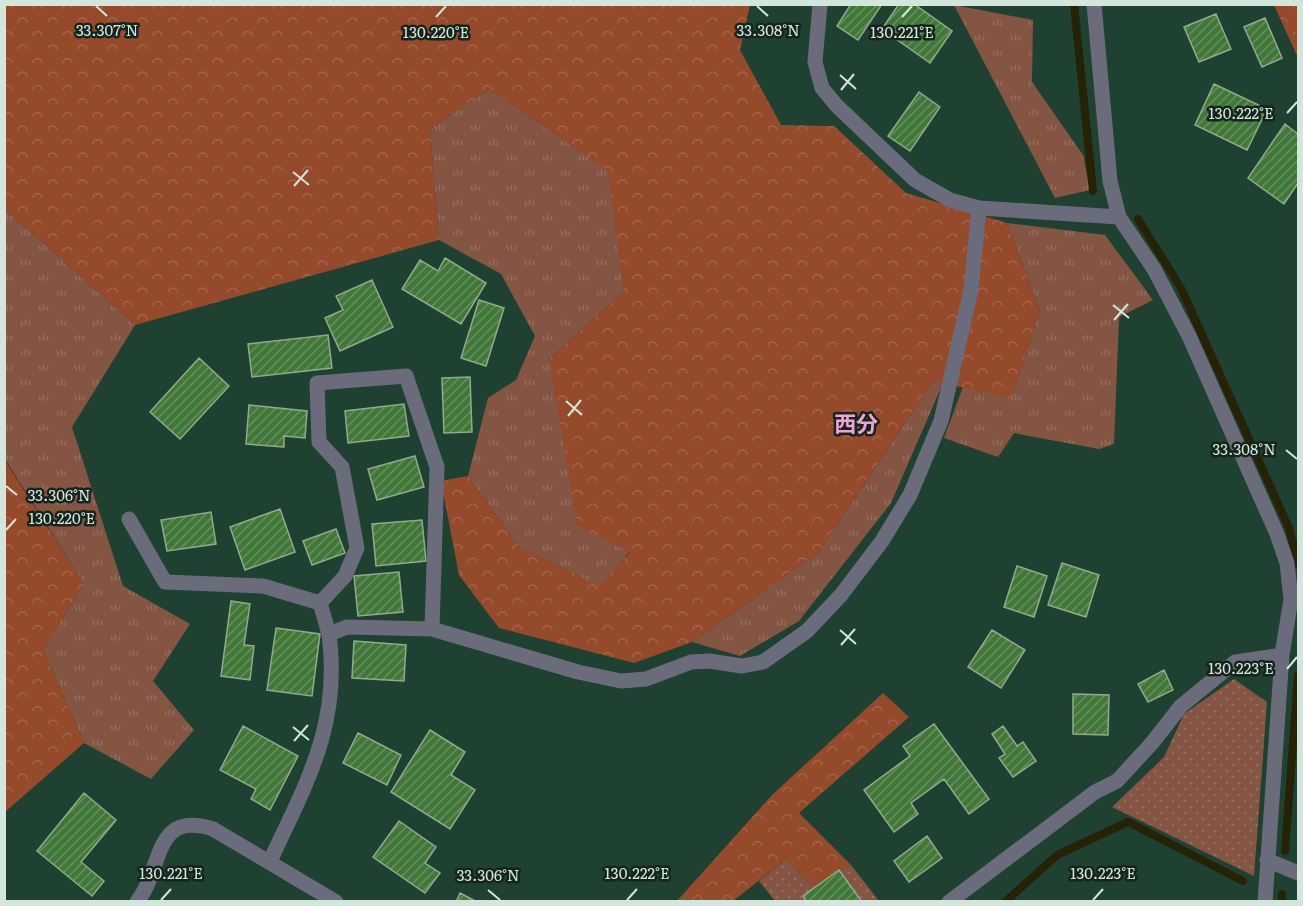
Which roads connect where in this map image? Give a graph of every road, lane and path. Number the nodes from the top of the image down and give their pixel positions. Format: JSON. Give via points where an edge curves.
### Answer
{"nodes":[{"id":1,"x":820,"y":4,"type":"edge"},
{"id":2,"x":1094,"y":4,"type":"edge"},
{"id":3,"x":979,"y":208,"type":"junction"},
{"id":4,"x":1119,"y":217,"type":"junction"},
{"id":5,"x":129,"y":519,"type":"dead end"},
{"id":6,"x":1295,"y":598,"type":"edge"},
{"id":7,"x":320,"y":603,"type":"junction"},
{"id":8,"x":432,"y":629,"type":"junction"},
{"id":9,"x":329,"y":634,"type":"junction"},
{"id":10,"x":1282,"y":655,"type":"junction"},
{"id":11,"x":1267,"y":860,"type":"junction"},
{"id":12,"x":270,"y":861,"type":"junction"},
{"id":13,"x":1299,"y":873,"type":"edge"},
{"id":14,"x":137,"y":902,"type":"edge"},
{"id":15,"x":336,"y":902,"type":"edge"},
{"id":16,"x":949,"y":902,"type":"edge"},
{"id":17,"x":1265,"y":902,"type":"edge"}],
"edges":[{"from":1,"to":3,"type":"street","via":[[814,62],[822,88],[915,180],[950,200]]},
{"from":2,"to":4,"type":"street","via":[[1110,182]]},
{"from":3,"to":4,"type":"street"},
{"from":3,"to":8,"type":"street","via":[[971,290],[942,421],[910,495],[882,541],[807,632],[763,662],[742,666],[692,662],[646,679],[621,681]]},
{"from":4,"to":6,"type":"street","via":[[1154,269],[1189,336],[1277,534]]},
{"from":5,"to":7,"type":"street","via":[[165,582],[263,586]]},
{"from":6,"to":10,"type":"street"},
{"from":7,"to":8,"type":"street","via":[[345,576],[357,548],[342,467],[319,442],[317,383],[406,376],[437,468]]},
{"from":7,"to":9,"type":"street"},
{"from":8,"to":9,"type":"street","via":[[347,627]]},
{"from":9,"to":12,"type":"street","via":[[333,665],[327,724],[316,762]]},
{"from":10,"to":11,"type":"street"},
{"from":10,"to":16,"type":"street","via":[[1235,662],[1181,706],[1117,781],[1095,792]]},
{"from":11,"to":13,"type":"street"},
{"from":11,"to":17,"type":"street"},
{"from":12,"to":14,"type":"street","via":[[213,829],[195,824],[175,828],[163,843],[145,892]]},
{"from":12,"to":15,"type":"street"}]}
